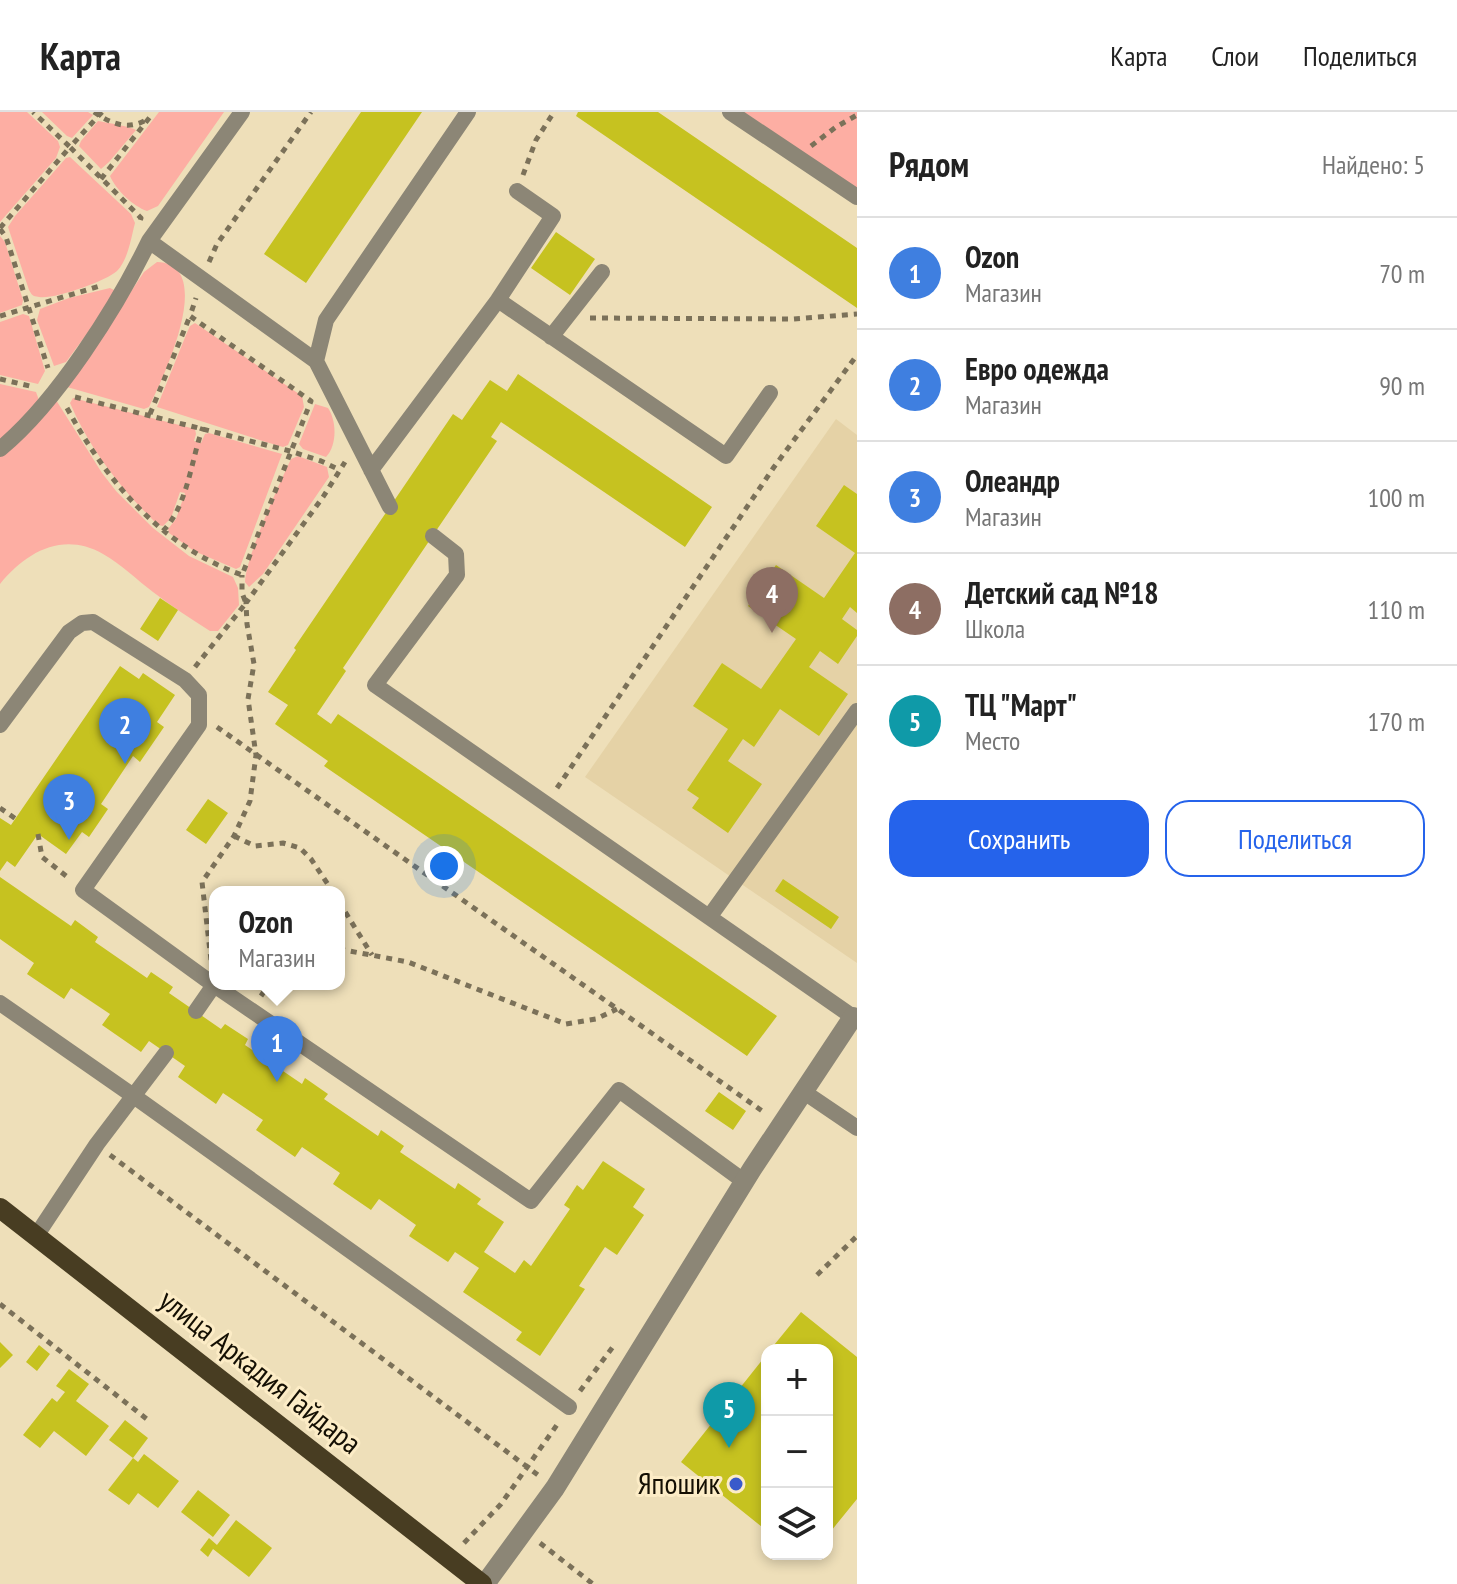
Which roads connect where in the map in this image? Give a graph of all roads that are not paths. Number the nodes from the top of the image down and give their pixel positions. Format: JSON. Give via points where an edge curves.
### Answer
{"nodes":[{"id":1,"x":242,"y":112,"type":"edge"},
{"id":2,"x":468,"y":112,"type":"edge"},
{"id":3,"x":730,"y":112,"type":"edge"},
{"id":4,"x":517,"y":191,"type":"road end"},
{"id":5,"x":857,"y":197,"type":"edge"},
{"id":6,"x":144,"y":235,"type":"junction"},
{"id":7,"x":602,"y":272,"type":"dead end"},
{"id":8,"x":498,"y":300,"type":"junction"},
{"id":9,"x":551,"y":337,"type":"junction"},
{"id":10,"x":316,"y":361,"type":"junction"},
{"id":11,"x":770,"y":393,"type":"dead end"},
{"id":12,"x":0,"y":449,"type":"edge"},
{"id":13,"x":371,"y":470,"type":"junction"},
{"id":14,"x":390,"y":507,"type":"dead end"},
{"id":15,"x":433,"y":536,"type":"dead end"},
{"id":16,"x":857,"y":711,"type":"edge"},
{"id":17,"x":0,"y":725,"type":"edge"},
{"id":18,"x":710,"y":916,"type":"junction"},
{"id":19,"x":209,"y":981,"type":"edge"},
{"id":20,"x":211,"y":990,"type":"edge"},
{"id":21,"x":221,"y":990,"type":"edge"},
{"id":22,"x":0,"y":1003,"type":"edge"},
{"id":23,"x":196,"y":1011,"type":"dead end"},
{"id":24,"x":855,"y":1018,"type":"edge"},
{"id":25,"x":166,"y":1053,"type":"dead end"},
{"id":26,"x":804,"y":1092,"type":"junction"},
{"id":27,"x":135,"y":1097,"type":"junction"},
{"id":28,"x":857,"y":1128,"type":"edge"},
{"id":29,"x":745,"y":1182,"type":"junction"},
{"id":30,"x":0,"y":1208,"type":"edge"},
{"id":31,"x":36,"y":1236,"type":"junction"},
{"id":32,"x":569,"y":1407,"type":"road end"},
{"id":33,"x":484,"y":1584,"type":"edge"}],
"edges":[{"from":1,"to":6,"type":"lane"},
{"from":2,"to":10,"type":"lane","via":[[326,320]]},
{"from":3,"to":5,"type":"lane"},
{"from":4,"to":8,"type":"lane","via":[[553,216]]},
{"from":6,"to":10,"type":"lane"},
{"from":6,"to":12,"type":"lane","via":[[122,291],[63,397]]},
{"from":7,"to":9,"type":"lane"},
{"from":8,"to":9,"type":"lane"},
{"from":8,"to":13,"type":"lane"},
{"from":9,"to":11,"type":"lane","via":[[726,456]]},
{"from":10,"to":13,"type":"lane"},
{"from":13,"to":14,"type":"lane"},
{"from":15,"to":18,"type":"lane","via":[[456,554],[457,575],[375,685]]},
{"from":16,"to":18,"type":"lane"},
{"from":17,"to":19,"type":"lane","via":[[69,632],[82,623],[93,622],[185,680],[199,695],[199,725],[83,890]]},
{"from":18,"to":24,"type":"lane"},
{"from":20,"to":23,"type":"lane"},
{"from":21,"to":29,"type":"lane","via":[[531,1201],[619,1090]]},
{"from":22,"to":27,"type":"lane"},
{"from":24,"to":26,"type":"street"},
{"from":25,"to":27,"type":"lane"},
{"from":26,"to":28,"type":"lane"},
{"from":26,"to":29,"type":"street"},
{"from":27,"to":31,"type":"lane"},
{"from":27,"to":32,"type":"lane"},
{"from":29,"to":33,"type":"street","via":[[555,1488]]},
{"from":30,"to":31,"type":"main road","name":"улица Аркадия Гайдара"},
{"from":31,"to":33,"type":"main road","name":"улица Аркадия Гайдара"}]}
